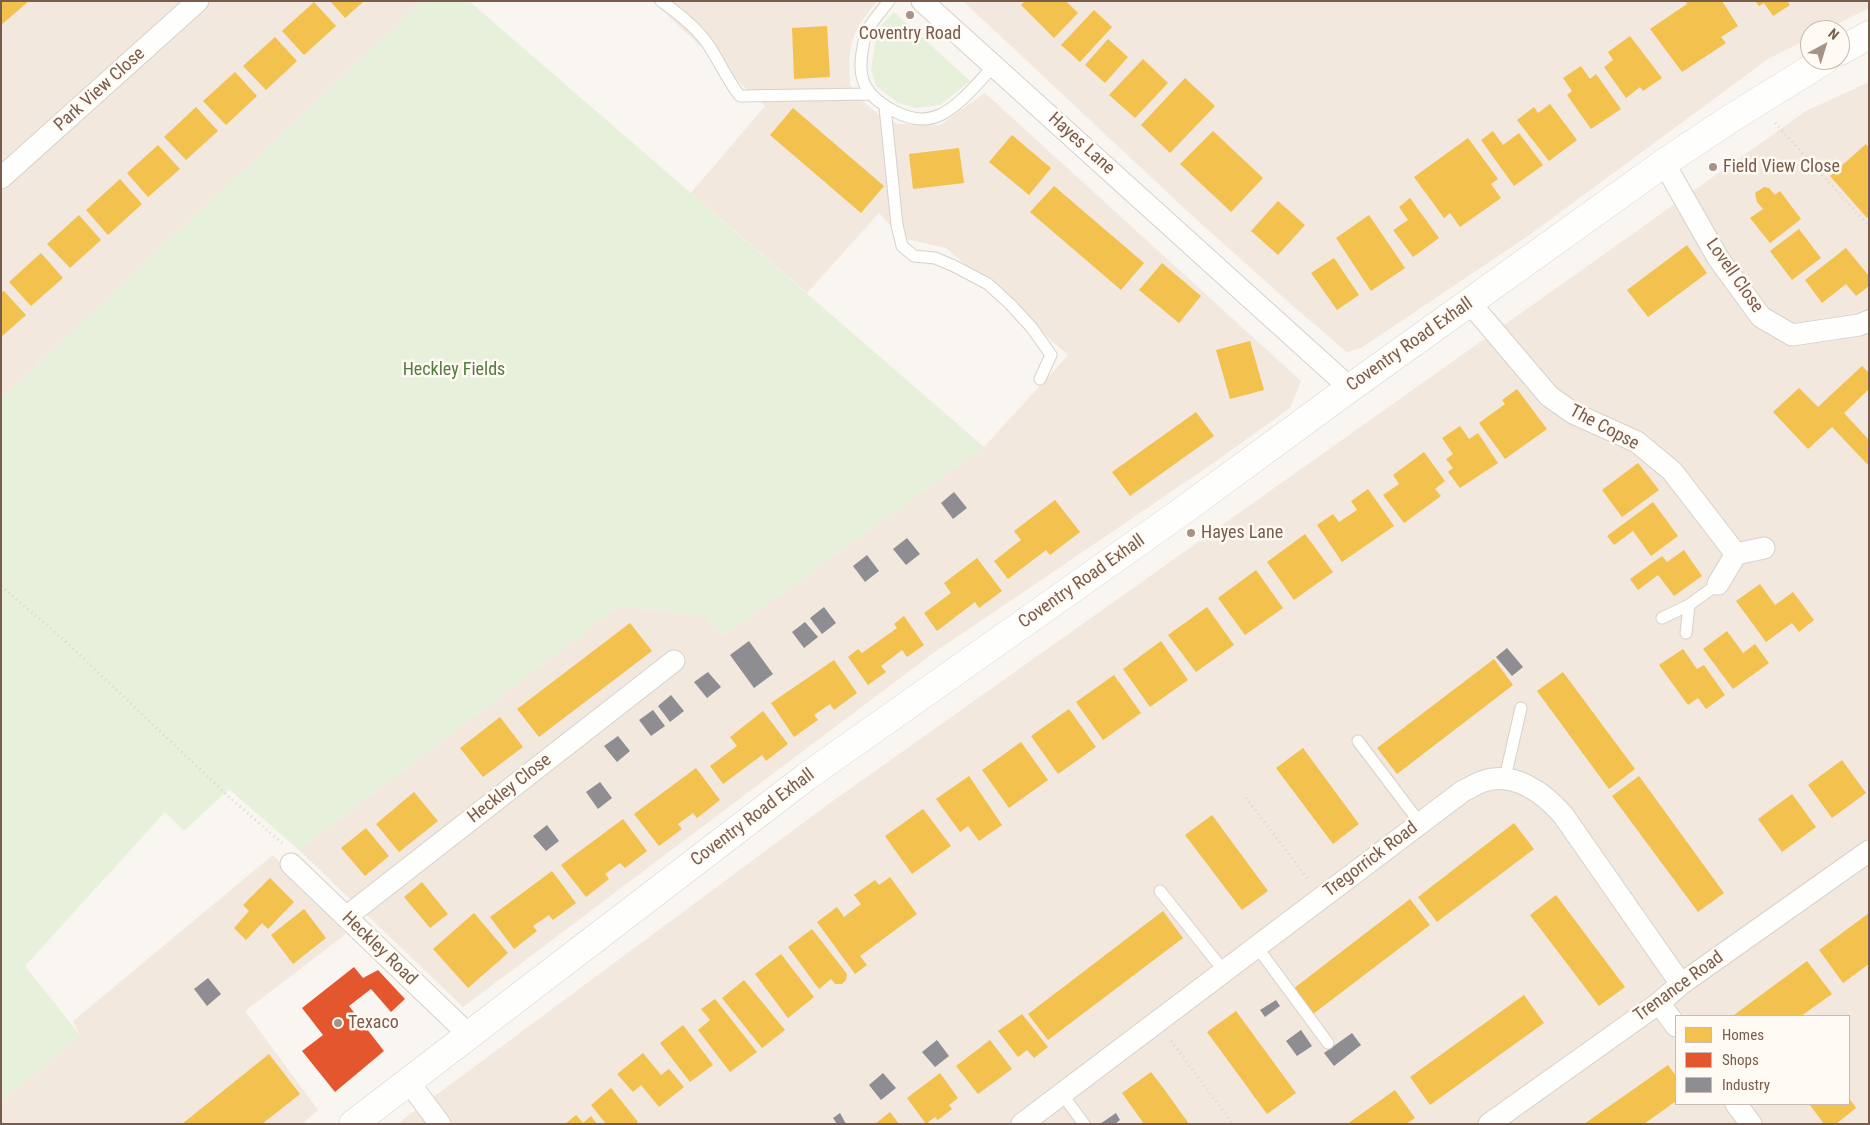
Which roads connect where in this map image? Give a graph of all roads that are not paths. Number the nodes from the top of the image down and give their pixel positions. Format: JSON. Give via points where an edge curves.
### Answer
{"nodes":[{"id":1,"x":198,"y":1,"type":"edge"},
{"id":2,"x":661,"y":1,"type":"edge"},
{"id":3,"x":889,"y":1,"type":"edge"},
{"id":4,"x":922,"y":1,"type":"edge"},
{"id":5,"x":1869,"y":35,"type":"edge"},
{"id":6,"x":1850,"y":45,"type":"edge"},
{"id":7,"x":994,"y":66,"type":"junction"},
{"id":8,"x":1809,"y":70,"type":"edge"},
{"id":9,"x":871,"y":94,"type":"junction"},
{"id":10,"x":885,"y":107,"type":"junction"},
{"id":11,"x":1664,"y":163,"type":"junction"},
{"id":12,"x":1,"y":178,"type":"edge"},
{"id":13,"x":1470,"y":303,"type":"junction"},
{"id":14,"x":1869,"y":321,"type":"edge"},
{"id":15,"x":1040,"y":380,"type":"dead end"},
{"id":16,"x":1350,"y":388,"type":"junction"},
{"id":17,"x":1764,"y":548,"type":"dead end"},
{"id":18,"x":1736,"y":554,"type":"junction"},
{"id":19,"x":1718,"y":584,"type":"joint"},
{"id":20,"x":1690,"y":605,"type":"junction"},
{"id":21,"x":1662,"y":618,"type":"dead end"},
{"id":22,"x":1686,"y":633,"type":"dead end"},
{"id":23,"x":674,"y":661,"type":"dead end"},
{"id":24,"x":1521,"y":708,"type":"dead end"},
{"id":25,"x":1358,"y":741,"type":"dead end"},
{"id":26,"x":1505,"y":778,"type":"junction"},
{"id":27,"x":1420,"y":823,"type":"junction"},
{"id":28,"x":1869,"y":851,"type":"edge"},
{"id":29,"x":291,"y":864,"type":"road end"},
{"id":30,"x":1160,"y":891,"type":"dead end"},
{"id":31,"x":346,"y":918,"type":"junction"},
{"id":32,"x":1257,"y":946,"type":"junction"},
{"id":33,"x":1224,"y":971,"type":"junction"},
{"id":34,"x":1681,"y":984,"type":"junction"},
{"id":35,"x":1658,"y":1003,"type":"junction"},
{"id":36,"x":1675,"y":1025,"type":"edge"},
{"id":37,"x":468,"y":1034,"type":"junction"},
{"id":38,"x":1328,"y":1043,"type":"dead end"},
{"id":39,"x":408,"y":1081,"type":"junction"},
{"id":40,"x":1062,"y":1094,"type":"junction"},
{"id":41,"x":1737,"y":1105,"type":"edge"},
{"id":42,"x":353,"y":1124,"type":"edge"},
{"id":43,"x":440,"y":1124,"type":"edge"},
{"id":44,"x":1022,"y":1124,"type":"edge"},
{"id":45,"x":1084,"y":1124,"type":"edge"},
{"id":46,"x":1489,"y":1124,"type":"edge"},
{"id":47,"x":1751,"y":1124,"type":"edge"}],
"edges":[{"from":1,"to":12,"type":"street","name":"Park View Close"},
{"from":2,"to":9,"type":"lane","via":[[683,17],[707,43],[740,96]]},
{"from":3,"to":9,"type":"lane","via":[[867,31],[860,60],[860,76]]},
{"from":4,"to":7,"type":"street","name":"Hayes Lane"},
{"from":5,"to":6,"type":"main road"},
{"from":7,"to":10,"type":"lane","via":[[965,96],[940,115],[927,119],[908,118]]},
{"from":7,"to":16,"type":"street","name":"Hayes Lane"},
{"from":8,"to":11,"type":"main road","name":"Coventry Road Exhall"},
{"from":9,"to":10,"type":"lane"},
{"from":10,"to":15,"type":"lane","via":[[897,226],[902,246],[914,256],[935,258],[988,284],[1010,304],[1051,355]]},
{"from":11,"to":13,"type":"main road","name":"Coventry Road Exhall"},
{"from":11,"to":14,"type":"street","name":"Lovell Close","via":[[1718,258],[1761,317],[1792,335]]},
{"from":13,"to":16,"type":"main road","name":"Coventry Road Exhall"},
{"from":13,"to":18,"type":"street","name":"The Copse","via":[[1549,396],[1572,413],[1636,442],[1672,471]]},
{"from":16,"to":37,"type":"main road","name":"Coventry Road Exhall","via":[[806,778]]},
{"from":17,"to":18,"type":"street"},
{"from":18,"to":19,"type":"street"},
{"from":19,"to":20,"type":"lane"},
{"from":20,"to":21,"type":"lane"},
{"from":20,"to":22,"type":"lane"},
{"from":23,"to":31,"type":"street","name":"Heckley Close"},
{"from":24,"to":26,"type":"lane"},
{"from":25,"to":27,"type":"lane"},
{"from":26,"to":27,"type":"street","name":"Tregorrick Road","via":[[1485,780],[1463,791]]},
{"from":26,"to":34,"type":"street","name":"Tregorrick Road","via":[[1526,785],[1552,802]]},
{"from":27,"to":32,"type":"street","name":"Tregorrick Road"},
{"from":28,"to":34,"type":"street","name":"Trenance Road"},
{"from":29,"to":31,"type":"street","name":"Heckley Road"},
{"from":30,"to":33,"type":"lane"},
{"from":31,"to":37,"type":"street","name":"Heckley Road"},
{"from":32,"to":33,"type":"street","name":"Tregorrick Road"},
{"from":32,"to":38,"type":"lane"},
{"from":33,"to":40,"type":"street","name":"Tregorrick Road"},
{"from":34,"to":35,"type":"street","name":"Trenance Road"},
{"from":35,"to":36,"type":"street"},
{"from":35,"to":46,"type":"street","name":"Trenance Road"},
{"from":37,"to":39,"type":"main road","name":"Coventry Road Exhall"},
{"from":39,"to":42,"type":"main road","name":"Coventry Road Exhall"},
{"from":39,"to":43,"type":"street"},
{"from":40,"to":44,"type":"street","name":"Tregorrick Road"},
{"from":40,"to":45,"type":"lane"},
{"from":41,"to":47,"type":"street"}]}
